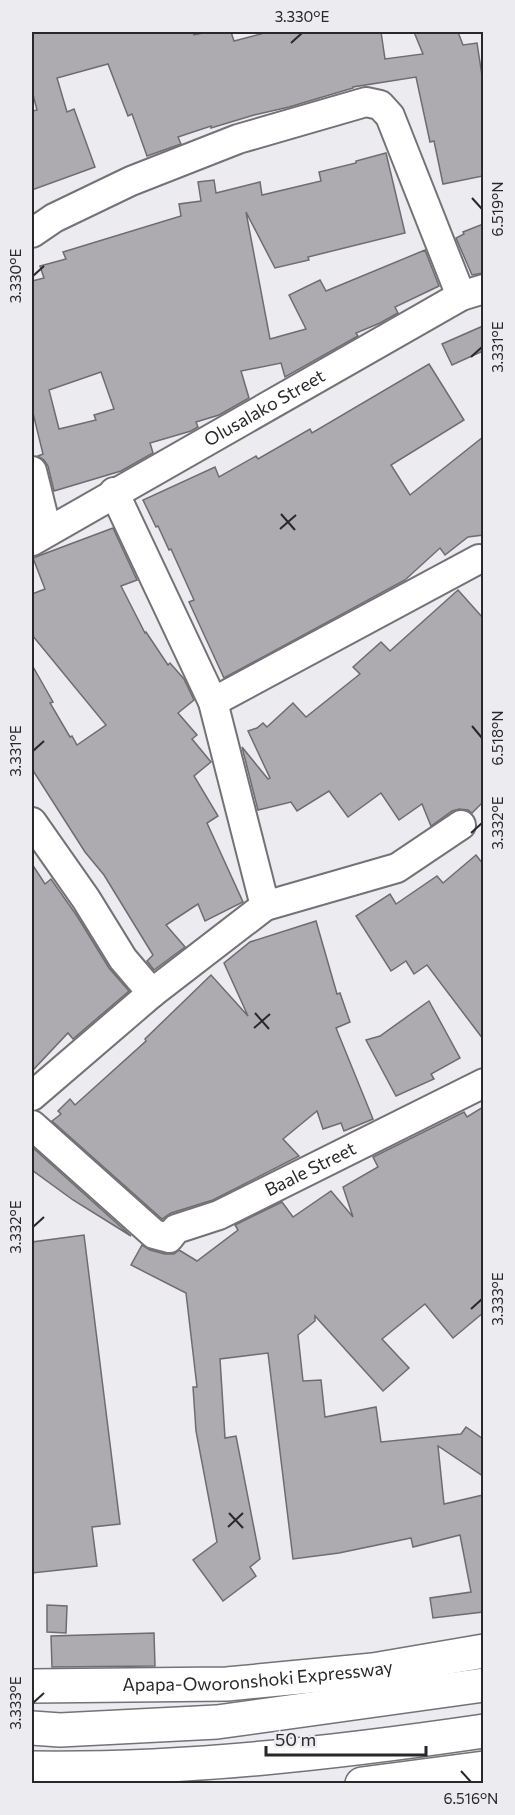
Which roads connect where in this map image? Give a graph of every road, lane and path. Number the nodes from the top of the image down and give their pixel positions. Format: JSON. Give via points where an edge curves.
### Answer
{"nodes":[{"id":1,"x":32,"y":233,"type":"edge"},
{"id":2,"x":472,"y":292,"type":"edge"},
{"id":3,"x":32,"y":471,"type":"edge"},
{"id":4,"x":114,"y":492,"type":"junction"},
{"id":5,"x":39,"y":536,"type":"edge"},
{"id":6,"x":483,"y":560,"type":"edge"},
{"id":7,"x":213,"y":702,"type":"junction"},
{"id":8,"x":32,"y":822,"type":"edge"},
{"id":9,"x":461,"y":825,"type":"dead end"},
{"id":10,"x":266,"y":906,"type":"junction"},
{"id":11,"x":152,"y":993,"type":"junction"},
{"id":12,"x":483,"y":1083,"type":"edge"},
{"id":13,"x":32,"y":1096,"type":"edge"},
{"id":14,"x":32,"y":1125,"type":"edge"},
{"id":15,"x":483,"y":1651,"type":"edge"},
{"id":16,"x":483,"y":1685,"type":"edge"},
{"id":17,"x":32,"y":1686,"type":"edge"},
{"id":18,"x":32,"y":1728,"type":"edge"},
{"id":19,"x":483,"y":1731,"type":"edge"},
{"id":20,"x":32,"y":1768,"type":"edge"},
{"id":21,"x":478,"y":1772,"type":"edge"},
{"id":22,"x":362,"y":1784,"type":"edge"}],
"edges":[{"from":1,"to":2,"type":"street","via":[[54,218],[131,182],[238,139],[366,102],[380,105],[390,116]]},
{"from":2,"to":4,"type":"street","name":"Olusalako Street"},
{"from":3,"to":5,"type":"street"},
{"from":4,"to":5,"type":"street","name":"Olusalako Street"},
{"from":4,"to":7,"type":"street"},
{"from":6,"to":7,"type":"street"},
{"from":7,"to":10,"type":"street"},
{"from":8,"to":11,"type":"street","via":[[123,959]]},
{"from":9,"to":10,"type":"street","via":[[397,868]]},
{"from":10,"to":11,"type":"street"},
{"from":11,"to":13,"type":"street"},
{"from":12,"to":14,"type":"street","name":"Baale Street","via":[[219,1215],[177,1229],[169,1238],[154,1234]]},
{"from":15,"to":17,"type":"main road","name":"Apapa-Oworonshoki Expressway","via":[[373,1670],[227,1684]]},
{"from":16,"to":18,"type":"main road","name":"Apapa-Oworonshoki Expressway","via":[[217,1722]]},
{"from":19,"to":20,"type":"main road","via":[[367,1748],[223,1762]]},
{"from":21,"to":22,"type":"main road"}]}
